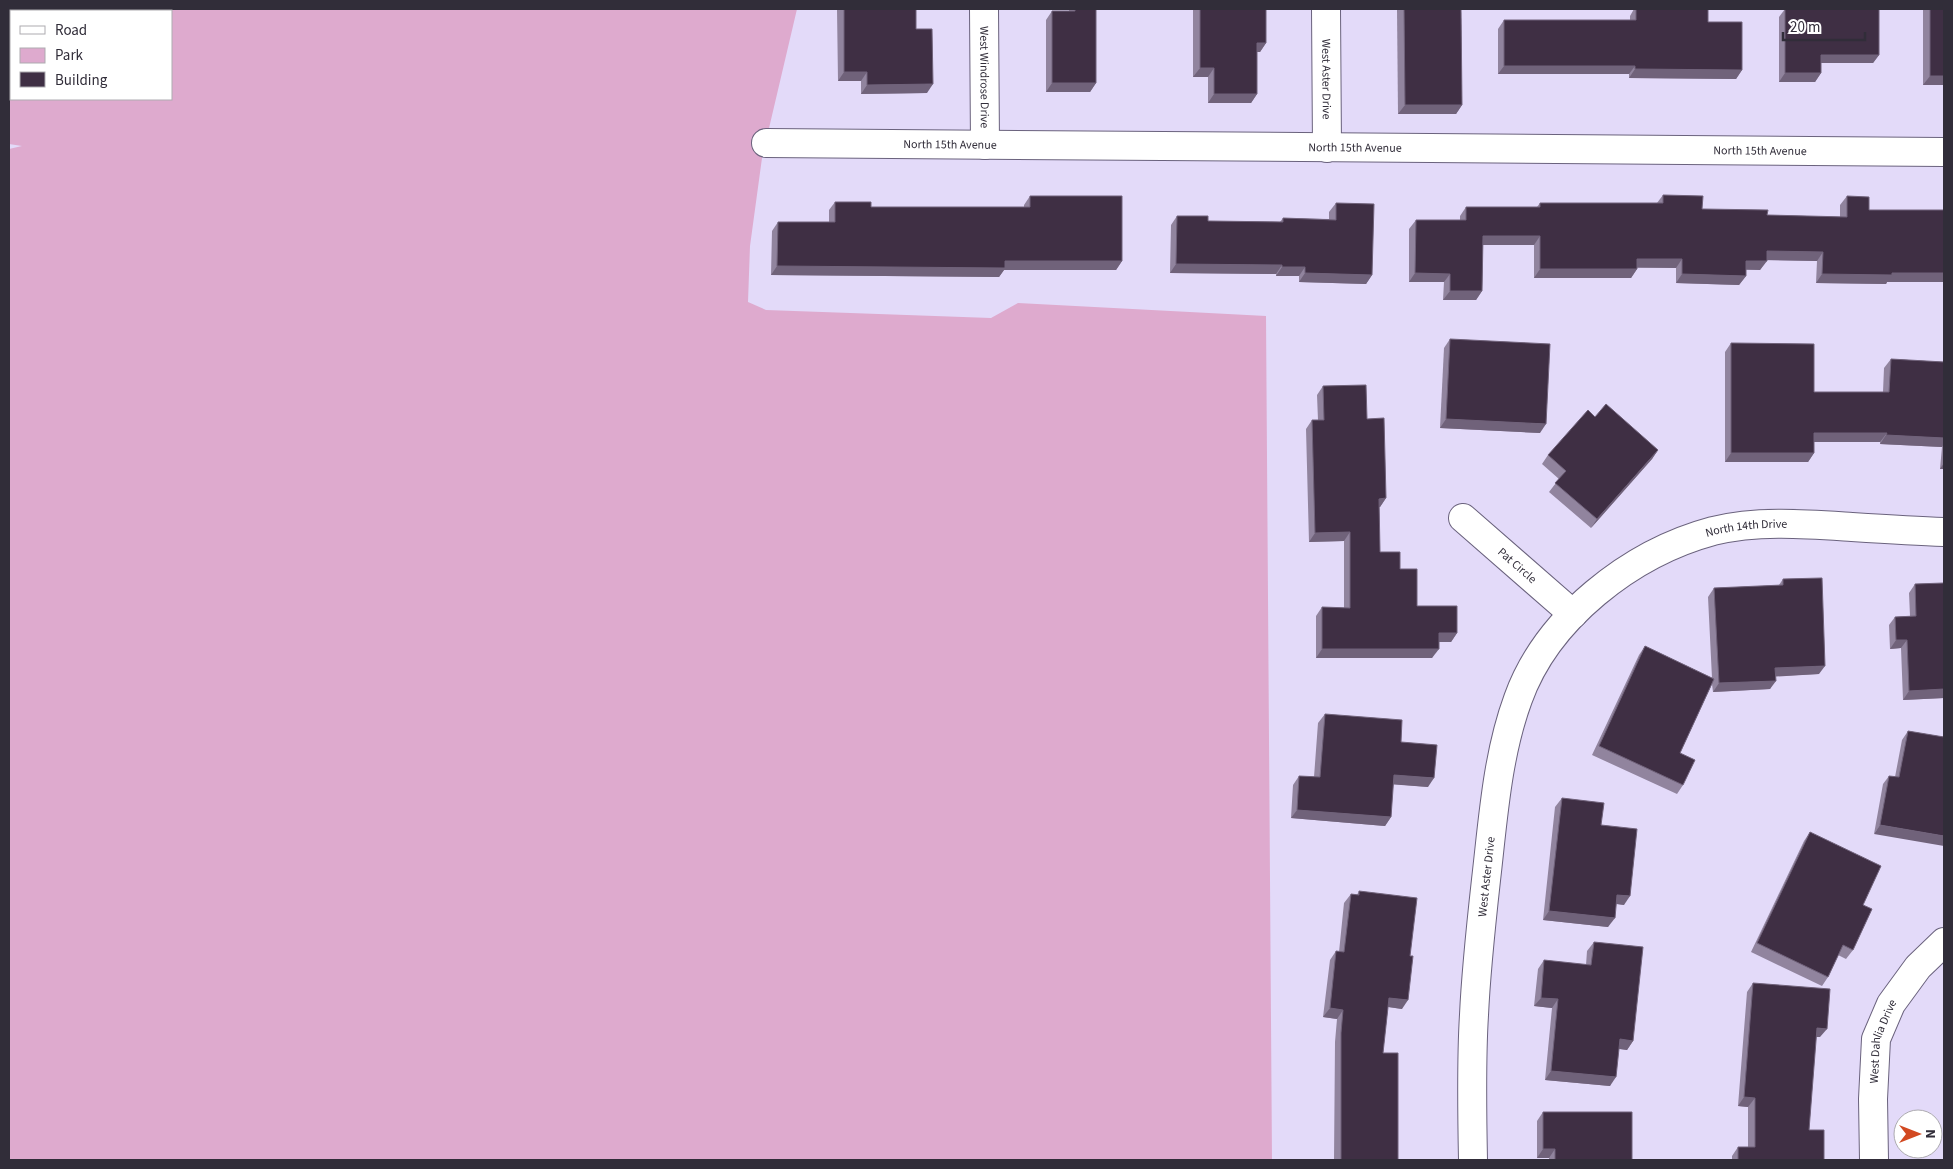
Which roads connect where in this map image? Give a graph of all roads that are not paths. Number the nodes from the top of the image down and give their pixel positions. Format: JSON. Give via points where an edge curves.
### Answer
{"nodes":[{"id":1,"x":984,"y":9,"type":"edge"},
{"id":2,"x":1326,"y":9,"type":"edge"},
{"id":3,"x":766,"y":143,"type":"dead end"},
{"id":4,"x":985,"y":145,"type":"junction"},
{"id":5,"x":1327,"y":148,"type":"junction"},
{"id":6,"x":1944,"y":152,"type":"edge"},
{"id":7,"x":1462,"y":518,"type":"dead end"},
{"id":8,"x":1944,"y":532,"type":"edge"},
{"id":9,"x":1573,"y":614,"type":"junction"},
{"id":10,"x":1944,"y":942,"type":"edge"},
{"id":11,"x":1472,"y":1160,"type":"edge"},
{"id":12,"x":1874,"y":1160,"type":"edge"}],
"edges":[{"from":1,"to":4,"type":"street","name":"West Windrose Drive"},
{"from":2,"to":5,"type":"street","name":"West Aster Drive"},
{"from":3,"to":4,"type":"street","name":"North 15th Avenue"},
{"from":4,"to":5,"type":"street","name":"North 15th Avenue"},
{"from":5,"to":6,"type":"street","name":"North 15th Avenue"},
{"from":7,"to":9,"type":"street","name":"Pat Circle"},
{"from":8,"to":9,"type":"street","name":"North 14th Drive","via":[[1796,523],[1713,531],[1640,561],[1607,582]]},
{"from":9,"to":11,"type":"street","name":"West Aster Drive","via":[[1550,642],[1518,697],[1501,761],[1474,1017]]},
{"from":10,"to":12,"type":"street","name":"West Dahlia Drive","via":[[1918,967],[1891,1004],[1876,1039]]}]}
